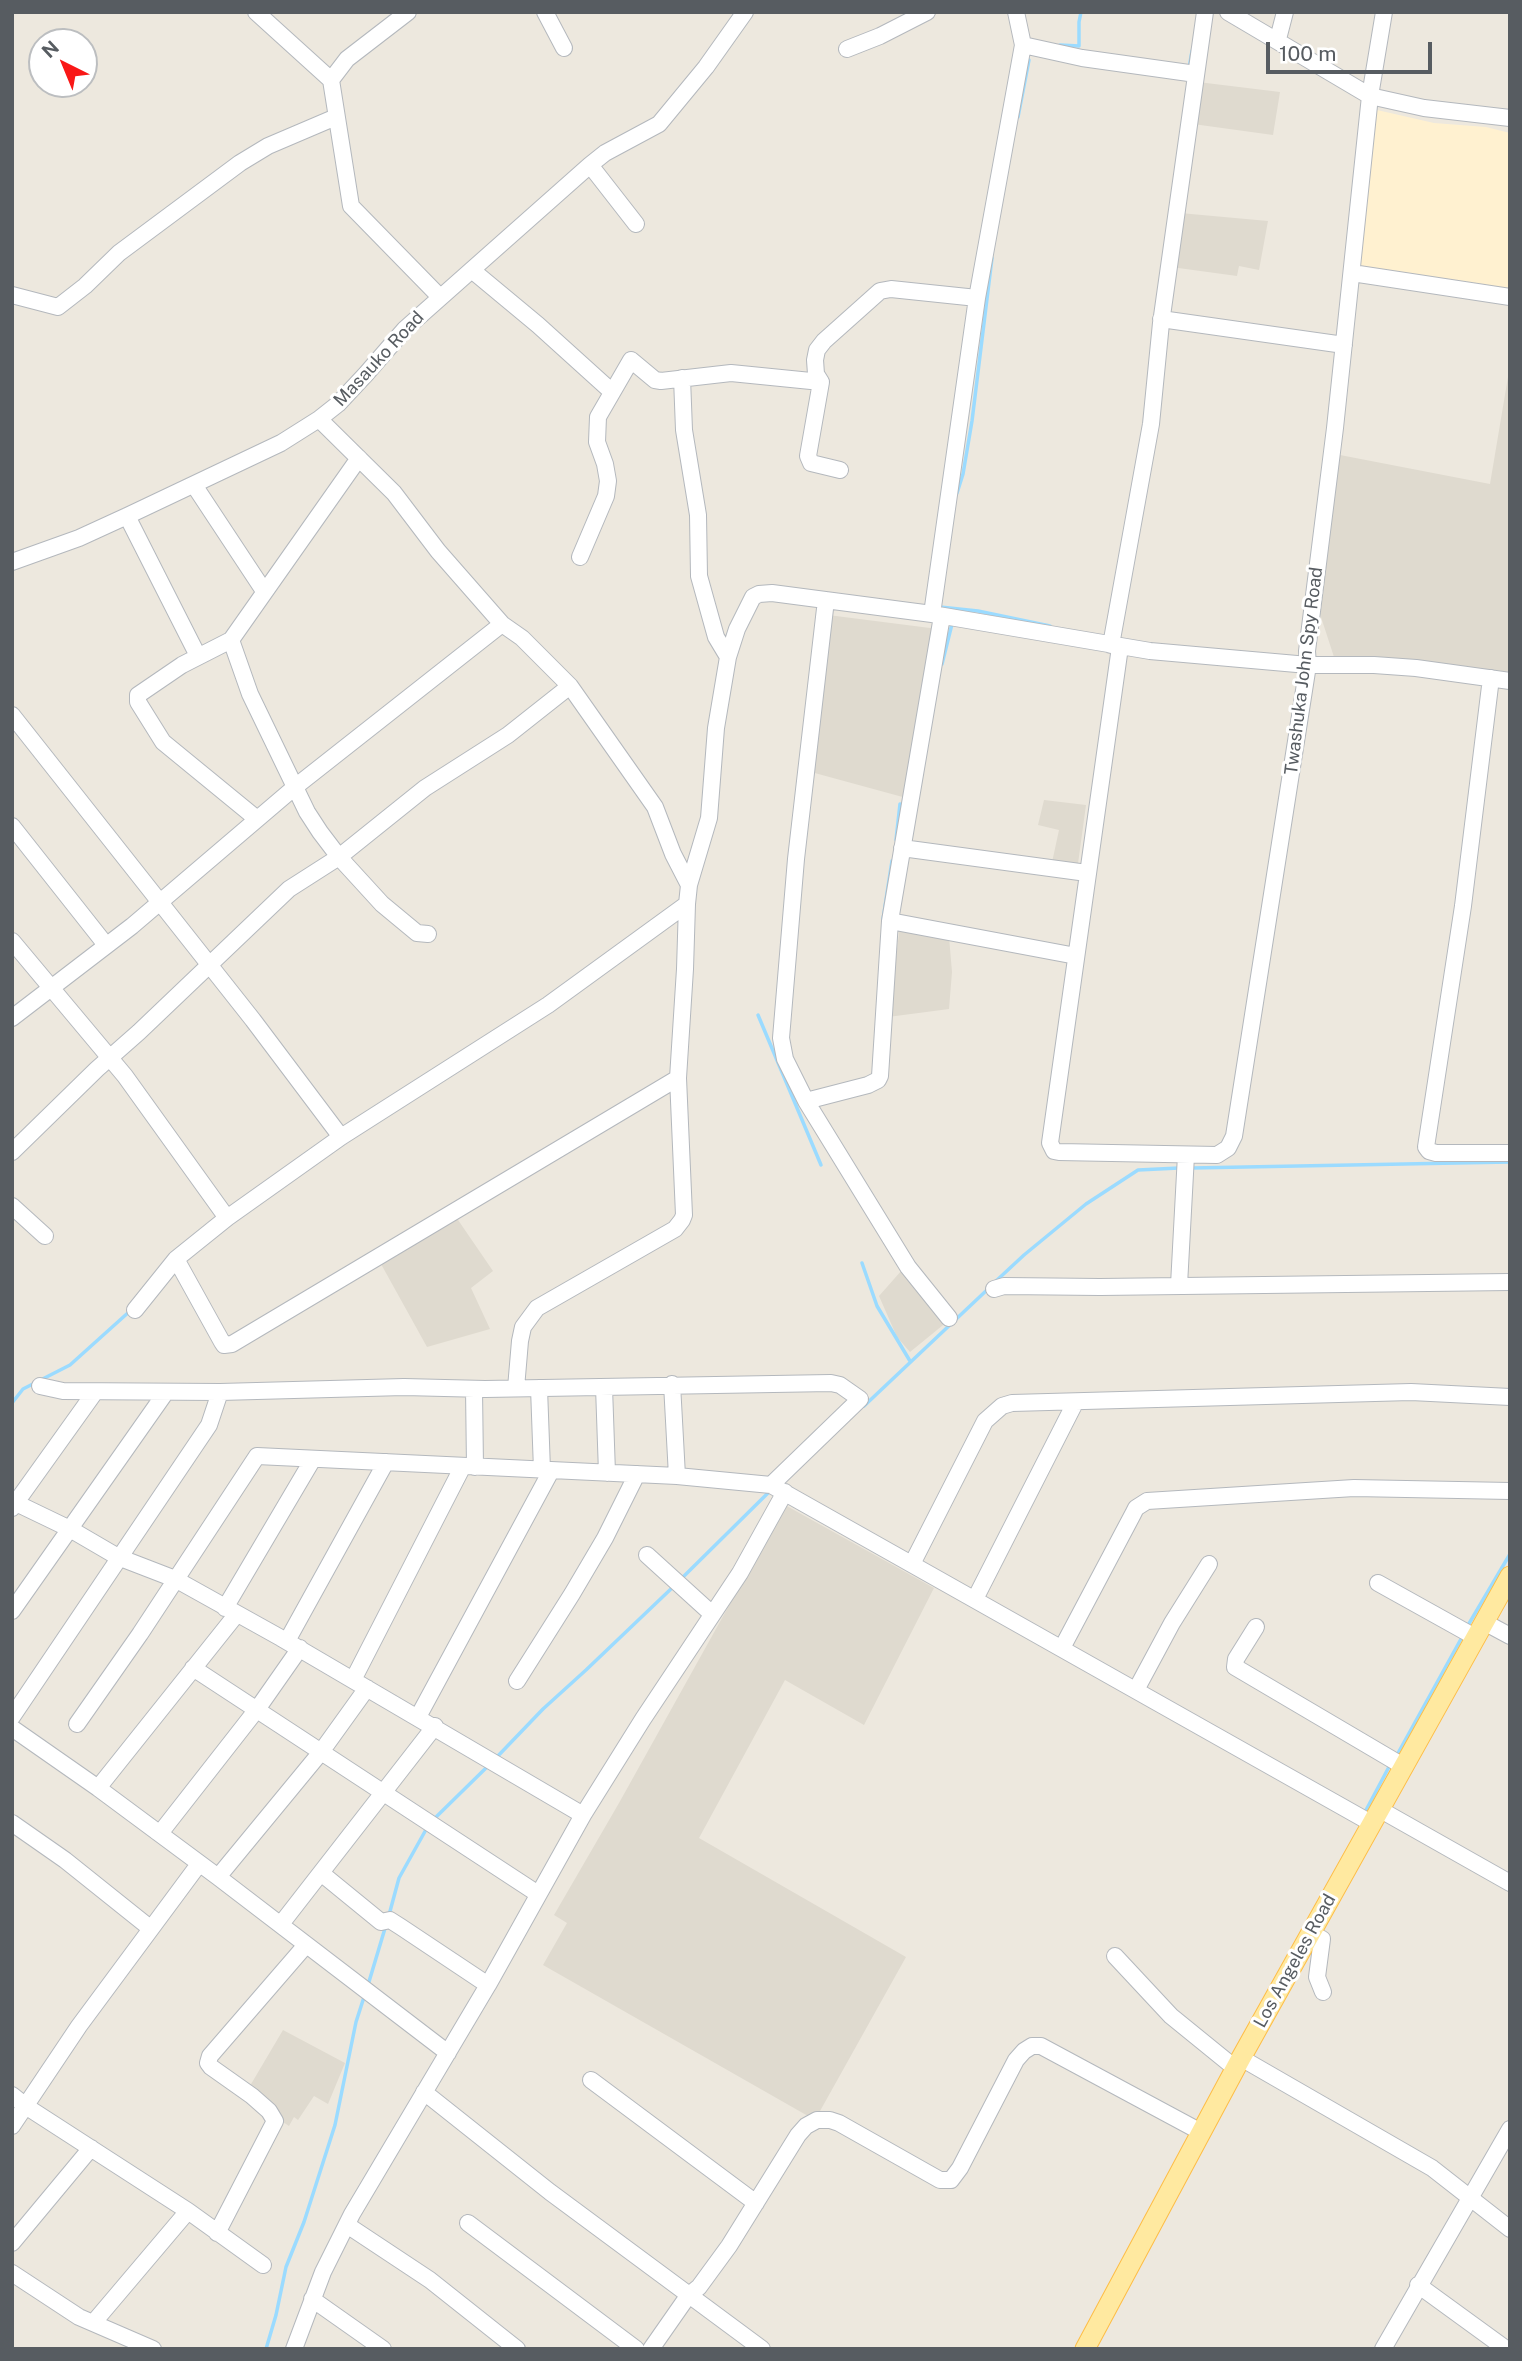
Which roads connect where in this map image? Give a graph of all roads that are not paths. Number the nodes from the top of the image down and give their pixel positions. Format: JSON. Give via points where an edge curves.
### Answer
{"nodes":[{"id":1,"x":257,"y":12,"type":"edge"},
{"id":2,"x":408,"y":12,"type":"edge"},
{"id":3,"x":545,"y":12,"type":"edge"},
{"id":4,"x":745,"y":12,"type":"edge"},
{"id":5,"x":927,"y":12,"type":"edge"},
{"id":6,"x":1016,"y":12,"type":"edge"},
{"id":7,"x":1205,"y":12,"type":"edge"},
{"id":8,"x":1228,"y":12,"type":"edge"},
{"id":9,"x":1285,"y":12,"type":"edge"},
{"id":10,"x":1384,"y":12,"type":"edge"},
{"id":11,"x":1278,"y":39,"type":"junction"},
{"id":12,"x":1023,"y":45,"type":"junction"},
{"id":13,"x":564,"y":48,"type":"dead end"},
{"id":14,"x":847,"y":49,"type":"dead end"},
{"id":15,"x":1196,"y":74,"type":"junction"},
{"id":16,"x":331,"y":80,"type":"junction"},
{"id":17,"x":1370,"y":96,"type":"junction"},
{"id":18,"x":336,"y":117,"type":"junction"},
{"id":19,"x":1510,"y":118,"type":"edge"},
{"id":20,"x":590,"y":165,"type":"junction"},
{"id":21,"x":636,"y":224,"type":"dead end"},
{"id":22,"x":473,"y":271,"type":"junction"},
{"id":23,"x":1352,"y":273,"type":"junction"},
{"id":24,"x":12,"y":295,"type":"edge"},
{"id":25,"x":440,"y":297,"type":"junction"},
{"id":26,"x":1510,"y":297,"type":"edge"},
{"id":27,"x":977,"y":298,"type":"junction"},
{"id":28,"x":1161,"y":319,"type":"junction"},
{"id":29,"x":1344,"y":345,"type":"junction"},
{"id":30,"x":682,"y":378,"type":"junction"},
{"id":31,"x":821,"y":382,"type":"junction"},
{"id":32,"x":611,"y":391,"type":"junction"},
{"id":33,"x":319,"y":419,"type":"junction"},
{"id":34,"x":359,"y":458,"type":"junction"},
{"id":35,"x":840,"y":470,"type":"dead end"},
{"id":36,"x":194,"y":485,"type":"junction"},
{"id":37,"x":127,"y":516,"type":"junction"},
{"id":38,"x":580,"y":557,"type":"dead end"},
{"id":39,"x":12,"y":562,"type":"edge"},
{"id":40,"x":264,"y":592,"type":"junction"},
{"id":41,"x":826,"y":600,"type":"junction"},
{"id":42,"x":937,"y":615,"type":"junction"},
{"id":43,"x":502,"y":624,"type":"junction"},
{"id":44,"x":231,"y":640,"type":"junction"},
{"id":45,"x":1116,"y":646,"type":"junction"},
{"id":46,"x":198,"y":656,"type":"junction"},
{"id":47,"x":728,"y":657,"type":"junction"},
{"id":48,"x":1308,"y":665,"type":"junction"},
{"id":49,"x":1491,"y":678,"type":"junction"},
{"id":50,"x":1510,"y":681,"type":"edge"},
{"id":51,"x":570,"y":685,"type":"junction"},
{"id":52,"x":12,"y":715,"type":"edge"},
{"id":53,"x":295,"y":787,"type":"junction"},
{"id":54,"x":257,"y":819,"type":"junction"},
{"id":55,"x":12,"y":826,"type":"edge"},
{"id":56,"x":902,"y":848,"type":"junction"},
{"id":57,"x":339,"y":857,"type":"junction"},
{"id":58,"x":1087,"y":873,"type":"junction"},
{"id":59,"x":690,"y":885,"type":"junction"},
{"id":60,"x":159,"y":902,"type":"junction"},
{"id":61,"x":687,"y":904,"type":"junction"},
{"id":62,"x":890,"y":921,"type":"junction"},
{"id":63,"x":428,"y":934,"type":"dead end"},
{"id":64,"x":12,"y":941,"type":"edge"},
{"id":65,"x":106,"y":945,"type":"junction"},
{"id":66,"x":1076,"y":956,"type":"junction"},
{"id":67,"x":208,"y":966,"type":"junction"},
{"id":68,"x":51,"y":986,"type":"junction"},
{"id":69,"x":12,"y":1018,"type":"edge"},
{"id":70,"x":110,"y":1056,"type":"junction"},
{"id":71,"x":678,"y":1078,"type":"junction"},
{"id":72,"x":806,"y":1101,"type":"junction"},
{"id":73,"x":341,"y":1137,"type":"junction"},
{"id":74,"x":12,"y":1152,"type":"edge"},
{"id":75,"x":1510,"y":1153,"type":"edge"},
{"id":76,"x":1186,"y":1155,"type":"junction"},
{"id":77,"x":12,"y":1206,"type":"edge"},
{"id":78,"x":227,"y":1218,"type":"junction"},
{"id":79,"x":45,"y":1237,"type":"dead end"},
{"id":80,"x":176,"y":1259,"type":"junction"},
{"id":81,"x":1510,"y":1282,"type":"edge"},
{"id":82,"x":1179,"y":1285,"type":"junction"},
{"id":83,"x":995,"y":1289,"type":"dead end"},
{"id":84,"x":135,"y":1310,"type":"dead end"},
{"id":85,"x":949,"y":1318,"type":"dead end"},
{"id":86,"x":672,"y":1384,"type":"junction"},
{"id":87,"x":40,"y":1386,"type":"dead end"},
{"id":88,"x":604,"y":1387,"type":"junction"},
{"id":89,"x":516,"y":1388,"type":"junction"},
{"id":90,"x":539,"y":1388,"type":"junction"},
{"id":91,"x":474,"y":1389,"type":"junction"},
{"id":92,"x":95,"y":1392,"type":"junction"},
{"id":93,"x":166,"y":1392,"type":"junction"},
{"id":94,"x":220,"y":1392,"type":"junction"},
{"id":95,"x":1510,"y":1397,"type":"edge"},
{"id":96,"x":1075,"y":1403,"type":"junction"},
{"id":97,"x":313,"y":1459,"type":"junction"},
{"id":98,"x":386,"y":1462,"type":"junction"},
{"id":99,"x":469,"y":1466,"type":"junction"},
{"id":100,"x":546,"y":1470,"type":"junction"},
{"id":101,"x":607,"y":1473,"type":"junction"},
{"id":102,"x":637,"y":1474,"type":"junction"},
{"id":103,"x":677,"y":1476,"type":"junction"},
{"id":104,"x":778,"y":1488,"type":"junction"},
{"id":105,"x":1510,"y":1491,"type":"edge"},
{"id":106,"x":14,"y":1505,"type":"edge"},
{"id":107,"x":69,"y":1528,"type":"junction"},
{"id":108,"x":647,"y":1555,"type":"dead end"},
{"id":109,"x":118,"y":1557,"type":"junction"},
{"id":110,"x":912,"y":1564,"type":"junction"},
{"id":111,"x":1209,"y":1564,"type":"dead end"},
{"id":112,"x":1510,"y":1576,"type":"edge"},
{"id":113,"x":175,"y":1579,"type":"junction"},
{"id":114,"x":1378,"y":1583,"type":"dead end"},
{"id":115,"x":975,"y":1599,"type":"junction"},
{"id":116,"x":12,"y":1611,"type":"edge"},
{"id":117,"x":231,"y":1611,"type":"junction"},
{"id":118,"x":712,"y":1614,"type":"junction"},
{"id":119,"x":1256,"y":1627,"type":"dead end"},
{"id":120,"x":1479,"y":1630,"type":"junction"},
{"id":121,"x":1510,"y":1636,"type":"edge"},
{"id":122,"x":293,"y":1645,"type":"junction"},
{"id":123,"x":1062,"y":1648,"type":"junction"},
{"id":124,"x":193,"y":1668,"type":"junction"},
{"id":125,"x":517,"y":1681,"type":"dead end"},
{"id":126,"x":360,"y":1684,"type":"junction"},
{"id":127,"x":1136,"y":1690,"type":"junction"},
{"id":128,"x":258,"y":1708,"type":"junction"},
{"id":129,"x":12,"y":1717,"type":"edge"},
{"id":130,"x":418,"y":1717,"type":"junction"},
{"id":131,"x":77,"y":1724,"type":"dead end"},
{"id":132,"x":435,"y":1726,"type":"junction"},
{"id":133,"x":12,"y":1728,"type":"edge"},
{"id":134,"x":321,"y":1752,"type":"junction"},
{"id":135,"x":1403,"y":1766,"type":"junction"},
{"id":136,"x":98,"y":1787,"type":"junction"},
{"id":137,"x":384,"y":1792,"type":"junction"},
{"id":138,"x":583,"y":1815,"type":"junction"},
{"id":139,"x":1375,"y":1816,"type":"junction"},
{"id":140,"x":12,"y":1823,"type":"edge"},
{"id":141,"x":157,"y":1832,"type":"junction"},
{"id":142,"x":200,"y":1864,"type":"junction"},
{"id":143,"x":321,"y":1873,"type":"junction"},
{"id":144,"x":219,"y":1877,"type":"junction"},
{"id":145,"x":1510,"y":1883,"type":"edge"},
{"id":146,"x":538,"y":1894,"type":"junction"},
{"id":147,"x":281,"y":1924,"type":"junction"},
{"id":148,"x":150,"y":1928,"type":"junction"},
{"id":149,"x":1310,"y":1933,"type":"junction"},
{"id":150,"x":306,"y":1945,"type":"junction"},
{"id":151,"x":1115,"y":1956,"type":"dead end"},
{"id":152,"x":488,"y":1985,"type":"junction"},
{"id":153,"x":1323,"y":1992,"type":"dead end"},
{"id":154,"x":448,"y":2053,"type":"junction"},
{"id":155,"x":1238,"y":2063,"type":"junction"},
{"id":156,"x":591,"y":2080,"type":"dead end"},
{"id":157,"x":424,"y":2092,"type":"junction"},
{"id":158,"x":12,"y":2095,"type":"edge"},
{"id":159,"x":27,"y":2107,"type":"junction"},
{"id":160,"x":12,"y":2126,"type":"edge"},
{"id":161,"x":1510,"y":2129,"type":"edge"},
{"id":162,"x":1201,"y":2132,"type":"junction"},
{"id":163,"x":91,"y":2148,"type":"junction"},
{"id":164,"x":1468,"y":2198,"type":"junction"},
{"id":165,"x":756,"y":2203,"type":"junction"},
{"id":166,"x":188,"y":2211,"type":"junction"},
{"id":167,"x":468,"y":2223,"type":"dead end"},
{"id":168,"x":347,"y":2225,"type":"junction"},
{"id":169,"x":1510,"y":2230,"type":"edge"},
{"id":170,"x":217,"y":2233,"type":"junction"},
{"id":171,"x":12,"y":2243,"type":"edge"},
{"id":172,"x":263,"y":2265,"type":"dead end"},
{"id":173,"x":12,"y":2273,"type":"edge"},
{"id":174,"x":1419,"y":2285,"type":"junction"},
{"id":175,"x":688,"y":2296,"type":"junction"},
{"id":176,"x":312,"y":2299,"type":"junction"},
{"id":177,"x":94,"y":2322,"type":"junction"},
{"id":178,"x":153,"y":2349,"type":"edge"},
{"id":179,"x":294,"y":2349,"type":"edge"},
{"id":180,"x":383,"y":2349,"type":"edge"},
{"id":181,"x":517,"y":2349,"type":"edge"},
{"id":182,"x":636,"y":2349,"type":"edge"},
{"id":183,"x":651,"y":2349,"type":"edge"},
{"id":184,"x":762,"y":2349,"type":"edge"},
{"id":185,"x":1085,"y":2349,"type":"edge"},
{"id":186,"x":1383,"y":2349,"type":"edge"},
{"id":187,"x":1506,"y":2349,"type":"edge"}],
"edges":[{"from":1,"to":16,"type":"street"},
{"from":2,"to":16,"type":"street","via":[[348,59]]},
{"from":3,"to":13,"type":"street"},
{"from":4,"to":20,"type":"street","name":"Masauko Road","via":[[659,124]]},
{"from":5,"to":14,"type":"street"},
{"from":6,"to":12,"type":"street"},
{"from":7,"to":15,"type":"street"},
{"from":8,"to":11,"type":"street"},
{"from":9,"to":11,"type":"street"},
{"from":10,"to":17,"type":"street","name":"Twashuka John Spy Road"},
{"from":11,"to":17,"type":"street"},
{"from":12,"to":15,"type":"street"},
{"from":12,"to":27,"type":"street"},
{"from":15,"to":28,"type":"street"},
{"from":16,"to":18,"type":"street"},
{"from":17,"to":19,"type":"street","via":[[1410,106]]},
{"from":17,"to":23,"type":"street","name":"Twashuka John Spy Road"},
{"from":18,"to":24,"type":"street","via":[[240,163],[119,253],[58,307]]},
{"from":18,"to":25,"type":"street","via":[[351,206]]},
{"from":20,"to":21,"type":"street"},
{"from":20,"to":22,"type":"street","name":"Masauko Road"},
{"from":22,"to":25,"type":"street","name":"Masauko Road"},
{"from":22,"to":32,"type":"street"},
{"from":23,"to":26,"type":"street"},
{"from":23,"to":29,"type":"street","name":"Twashuka John Spy Road"},
{"from":25,"to":33,"type":"street","name":"Masauko Road"},
{"from":27,"to":31,"type":"street","via":[[880,291],[817,350],[815,367]]},
{"from":27,"to":42,"type":"street"},
{"from":28,"to":29,"type":"street"},
{"from":28,"to":45,"type":"street","via":[[1151,424]]},
{"from":29,"to":48,"type":"street","name":"Twashuka John Spy Road"},
{"from":30,"to":31,"type":"street","via":[[731,373]]},
{"from":30,"to":32,"type":"street","via":[[655,380],[631,360]]},
{"from":30,"to":47,"type":"street","via":[[684,430],[698,515],[699,576],[716,637]]},
{"from":31,"to":35,"type":"street","via":[[809,460]]},
{"from":32,"to":38,"type":"street","via":[[596,429],[608,481],[606,496]]},
{"from":33,"to":34,"type":"street"},
{"from":33,"to":36,"type":"street","name":"Masauko Road"},
{"from":34,"to":40,"type":"street"},
{"from":34,"to":43,"type":"street","via":[[394,493]]},
{"from":36,"to":37,"type":"street","name":"Masauko Road"},
{"from":36,"to":40,"type":"street"},
{"from":37,"to":39,"type":"street","name":"Masauko Road"},
{"from":37,"to":46,"type":"street"},
{"from":40,"to":44,"type":"street"},
{"from":41,"to":42,"type":"street"},
{"from":41,"to":47,"type":"street","via":[[772,593],[753,597]]},
{"from":41,"to":72,"type":"street","via":[[798,836],[781,1038],[785,1059]]},
{"from":42,"to":45,"type":"street"},
{"from":42,"to":56,"type":"street"},
{"from":43,"to":51,"type":"street"},
{"from":43,"to":53,"type":"street"},
{"from":44,"to":46,"type":"street"},
{"from":44,"to":53,"type":"street","via":[[250,694]]},
{"from":45,"to":48,"type":"street"},
{"from":45,"to":58,"type":"street"},
{"from":46,"to":54,"type":"street","via":[[142,691],[138,702],[169,748]]},
{"from":47,"to":59,"type":"street","via":[[716,728],[709,818]]},
{"from":48,"to":49,"type":"street","via":[[1384,665]]},
{"from":48,"to":76,"type":"street","name":"Twashuka John Spy Road","via":[[1232,1142],[1217,1155]]},
{"from":49,"to":50,"type":"street"},
{"from":49,"to":75,"type":"street","via":[[1463,906],[1426,1147],[1436,1153]]},
{"from":51,"to":57,"type":"street","via":[[499,741],[425,788]]},
{"from":51,"to":59,"type":"street","via":[[655,807]]},
{"from":52,"to":60,"type":"street"},
{"from":53,"to":54,"type":"street"},
{"from":53,"to":57,"type":"street","via":[[307,813]]},
{"from":54,"to":60,"type":"street"},
{"from":55,"to":65,"type":"street"},
{"from":56,"to":58,"type":"street"},
{"from":56,"to":62,"type":"street"},
{"from":57,"to":63,"type":"street","via":[[397,917],[417,933]]},
{"from":57,"to":67,"type":"street","via":[[289,889]]},
{"from":58,"to":66,"type":"street"},
{"from":59,"to":61,"type":"street"},
{"from":60,"to":65,"type":"street"},
{"from":60,"to":67,"type":"street"},
{"from":61,"to":71,"type":"street"},
{"from":61,"to":73,"type":"street","via":[[548,1004]]},
{"from":62,"to":66,"type":"street"},
{"from":62,"to":72,"type":"street","via":[[880,1076],[873,1083]]},
{"from":64,"to":68,"type":"street"},
{"from":65,"to":68,"type":"street"},
{"from":66,"to":76,"type":"street","name":"Twashuka John Spy Road","via":[[1051,1147],[1059,1152]]},
{"from":67,"to":70,"type":"street"},
{"from":67,"to":73,"type":"street"},
{"from":68,"to":69,"type":"street"},
{"from":68,"to":70,"type":"street"},
{"from":70,"to":74,"type":"street"},
{"from":70,"to":78,"type":"street"},
{"from":71,"to":80,"type":"street","via":[[232,1344],[222,1342]]},
{"from":71,"to":89,"type":"street","via":[[682,1220],[675,1229],[530,1315],[522,1334]]},
{"from":72,"to":85,"type":"street","via":[[908,1267]]},
{"from":73,"to":78,"type":"street"},
{"from":76,"to":82,"type":"street"},
{"from":77,"to":79,"type":"street"},
{"from":78,"to":80,"type":"street"},
{"from":80,"to":84,"type":"street"},
{"from":81,"to":82,"type":"street"},
{"from":82,"to":83,"type":"street"},
{"from":86,"to":88,"type":"street"},
{"from":86,"to":103,"type":"street"},
{"from":86,"to":104,"type":"street","via":[[831,1383],[860,1399]]},
{"from":87,"to":92,"type":"street"},
{"from":88,"to":90,"type":"street"},
{"from":88,"to":101,"type":"street"},
{"from":89,"to":90,"type":"street"},
{"from":89,"to":91,"type":"street"},
{"from":90,"to":100,"type":"street"},
{"from":91,"to":94,"type":"street"},
{"from":91,"to":99,"type":"street"},
{"from":92,"to":93,"type":"street"},
{"from":92,"to":106,"type":"street"},
{"from":93,"to":94,"type":"street"},
{"from":93,"to":107,"type":"street"},
{"from":94,"to":109,"type":"street","via":[[209,1425]]},
{"from":95,"to":96,"type":"street","via":[[1411,1392]]},
{"from":96,"to":110,"type":"street","via":[[1012,1403],[992,1413]]},
{"from":96,"to":115,"type":"street"},
{"from":97,"to":98,"type":"street"},
{"from":97,"to":113,"type":"street","via":[[254,1458]]},
{"from":97,"to":117,"type":"street"},
{"from":98,"to":99,"type":"street"},
{"from":98,"to":122,"type":"street"},
{"from":99,"to":100,"type":"street"},
{"from":99,"to":126,"type":"street"},
{"from":100,"to":101,"type":"street"},
{"from":100,"to":130,"type":"street"},
{"from":101,"to":102,"type":"street"},
{"from":102,"to":103,"type":"street"},
{"from":102,"to":125,"type":"street","via":[[579,1583]]},
{"from":103,"to":104,"type":"street"},
{"from":104,"to":110,"type":"street"},
{"from":104,"to":118,"type":"street","via":[[740,1573]]},
{"from":105,"to":123,"type":"street","via":[[1354,1488],[1147,1502],[1136,1508]]},
{"from":106,"to":107,"type":"street"},
{"from":107,"to":109,"type":"street"},
{"from":107,"to":116,"type":"street"},
{"from":108,"to":118,"type":"street"},
{"from":109,"to":113,"type":"street"},
{"from":109,"to":129,"type":"street"},
{"from":110,"to":115,"type":"street"},
{"from":111,"to":127,"type":"street"},
{"from":112,"to":120,"type":"main road","name":"Los Angeles Road"},
{"from":113,"to":117,"type":"street"},
{"from":113,"to":131,"type":"street"},
{"from":114,"to":120,"type":"street"},
{"from":115,"to":123,"type":"street"},
{"from":117,"to":122,"type":"street"},
{"from":117,"to":124,"type":"street"},
{"from":118,"to":138,"type":"street"},
{"from":119,"to":135,"type":"street","via":[[1236,1659],[1236,1667]]},
{"from":120,"to":121,"type":"street"},
{"from":120,"to":135,"type":"main road","name":"Los Angeles Road"},
{"from":122,"to":126,"type":"street"},
{"from":122,"to":128,"type":"street"},
{"from":123,"to":127,"type":"street"},
{"from":124,"to":128,"type":"street"},
{"from":124,"to":136,"type":"street"},
{"from":126,"to":130,"type":"street"},
{"from":126,"to":134,"type":"street"},
{"from":127,"to":139,"type":"street","via":[[1286,1777]]},
{"from":128,"to":134,"type":"street"},
{"from":128,"to":141,"type":"street"},
{"from":130,"to":132,"type":"street"},
{"from":132,"to":137,"type":"street"},
{"from":132,"to":138,"type":"street"},
{"from":133,"to":136,"type":"street"},
{"from":134,"to":137,"type":"street"},
{"from":134,"to":144,"type":"street"},
{"from":135,"to":139,"type":"main road","name":"Los Angeles Road"},
{"from":136,"to":141,"type":"street"},
{"from":137,"to":143,"type":"street"},
{"from":137,"to":146,"type":"street"},
{"from":138,"to":146,"type":"street"},
{"from":139,"to":145,"type":"street"},
{"from":139,"to":149,"type":"main road","name":"Los Angeles Road"},
{"from":140,"to":148,"type":"street"},
{"from":141,"to":142,"type":"street"},
{"from":142,"to":144,"type":"street"},
{"from":142,"to":148,"type":"street"},
{"from":143,"to":147,"type":"street"},
{"from":143,"to":152,"type":"street","via":[[381,1922],[390,1920]]},
{"from":144,"to":147,"type":"street"},
{"from":146,"to":152,"type":"street"},
{"from":147,"to":150,"type":"street"},
{"from":148,"to":159,"type":"street"},
{"from":149,"to":153,"type":"street","via":[[1322,1939],[1317,1977]]},
{"from":149,"to":155,"type":"main road","name":"Los Angeles Road"},
{"from":150,"to":154,"type":"street"},
{"from":150,"to":170,"type":"street","via":[[208,2063],[252,2096],[275,2121]]},
{"from":151,"to":155,"type":"street","via":[[1171,2015]]},
{"from":152,"to":154,"type":"street"},
{"from":154,"to":157,"type":"street"},
{"from":155,"to":162,"type":"main road","name":"Los Angeles Road"},
{"from":155,"to":164,"type":"street","via":[[1432,2168]]},
{"from":156,"to":165,"type":"street"},
{"from":157,"to":168,"type":"street"},
{"from":157,"to":175,"type":"street"},
{"from":158,"to":159,"type":"street"},
{"from":159,"to":160,"type":"street"},
{"from":159,"to":163,"type":"street"},
{"from":161,"to":164,"type":"street"},
{"from":162,"to":165,"type":"street","via":[[1049,2048],[1032,2046],[1016,2060],[951,2180],[940,2180],[839,2123],[821,2119],[798,2135]]},
{"from":162,"to":185,"type":"main road","name":"Los Angeles Road"},
{"from":163,"to":166,"type":"street"},
{"from":163,"to":171,"type":"street"},
{"from":164,"to":169,"type":"street"},
{"from":164,"to":174,"type":"street"},
{"from":165,"to":175,"type":"street","via":[[716,2264]]},
{"from":166,"to":170,"type":"street"},
{"from":166,"to":177,"type":"street"},
{"from":167,"to":182,"type":"street"},
{"from":168,"to":176,"type":"street"},
{"from":168,"to":181,"type":"street","via":[[430,2280]]},
{"from":170,"to":172,"type":"street"},
{"from":173,"to":177,"type":"street","via":[[60,2306]]},
{"from":174,"to":186,"type":"street"},
{"from":174,"to":187,"type":"street"},
{"from":175,"to":183,"type":"street"},
{"from":175,"to":184,"type":"street"},
{"from":176,"to":179,"type":"street"},
{"from":176,"to":180,"type":"street"},
{"from":177,"to":178,"type":"street"}]}
